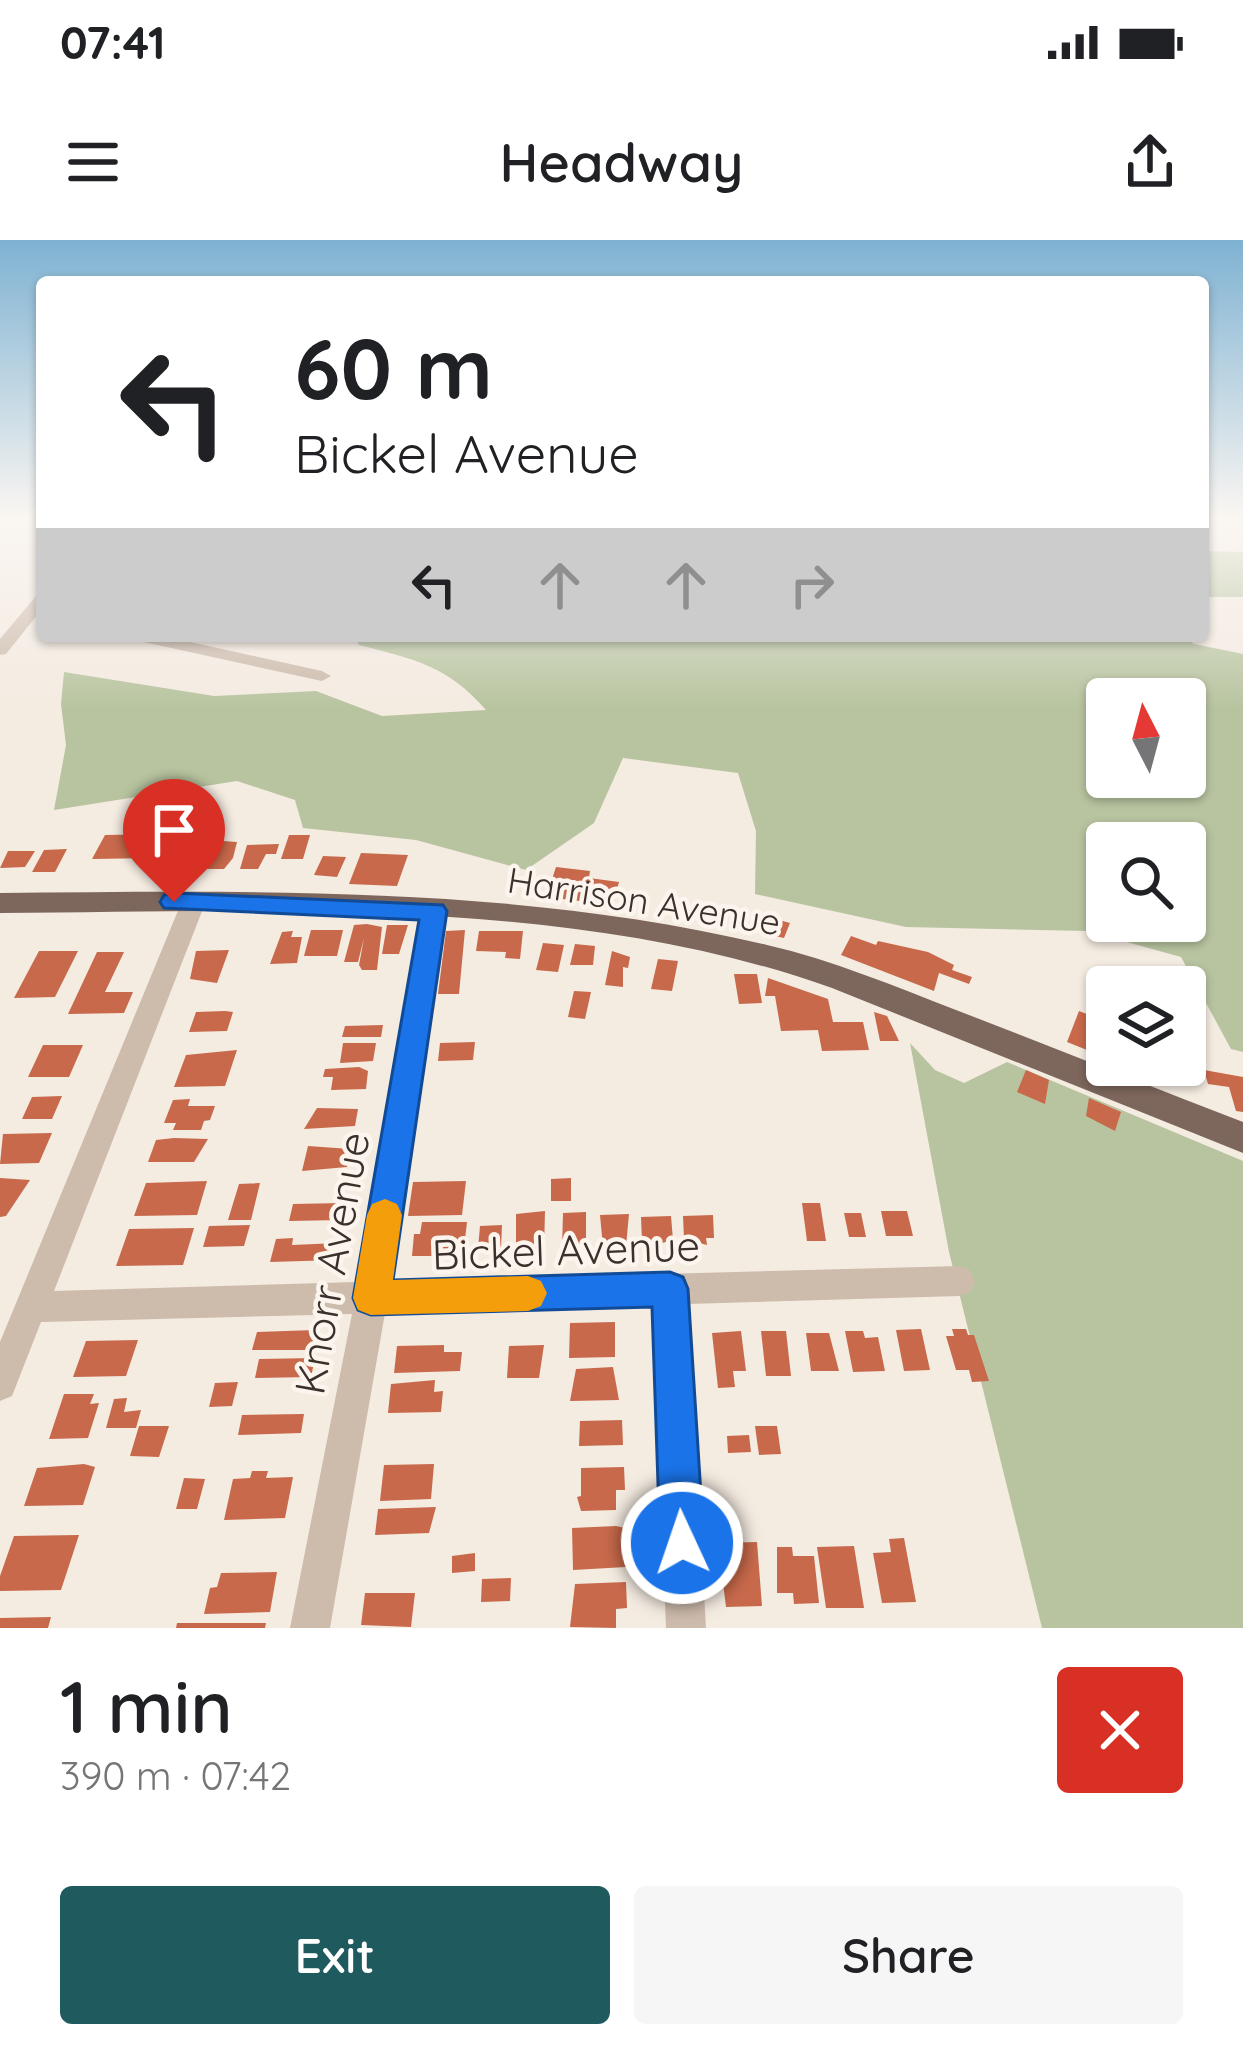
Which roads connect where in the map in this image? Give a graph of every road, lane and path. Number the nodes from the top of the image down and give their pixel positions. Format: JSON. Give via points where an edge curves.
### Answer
{"nodes":[{"id":1,"x":36,"y":607,"type":"edge"},
{"id":2,"x":20,"y":627,"type":"junction"},
{"id":3,"x":36,"y":627,"type":"edge"},
{"id":4,"x":172,"y":642,"type":"edge"},
{"id":5,"x":0,"y":650,"type":"edge"},
{"id":6,"x":322,"y":676,"type":"dead end"},
{"id":7,"x":194,"y":902,"type":"junction"},
{"id":8,"x":0,"y":903,"type":"edge"},
{"id":9,"x":434,"y":911,"type":"junction"},
{"id":10,"x":1243,"y":1138,"type":"edge"},
{"id":11,"x":959,"y":1281,"type":"dead end"},
{"id":12,"x":670,"y":1289,"type":"junction"},
{"id":13,"x":371,"y":1298,"type":"junction"},
{"id":14,"x":32,"y":1307,"type":"junction"},
{"id":15,"x":0,"y":1384,"type":"edge"},
{"id":16,"x":310,"y":1628,"type":"edge"},
{"id":17,"x":686,"y":1628,"type":"edge"}],
"edges":[{"from":1,"to":2,"type":"street"},
{"from":2,"to":3,"type":"street"},
{"from":2,"to":5,"type":"street"},
{"from":4,"to":6,"type":"street"},
{"from":7,"to":8,"type":"main road","name":"Harrison Avenue"},
{"from":7,"to":9,"type":"main road","name":"Harrison Avenue"},
{"from":7,"to":14,"type":"street"},
{"from":9,"to":10,"type":"main road","name":"Harrison Avenue","via":[[562,922],[772,957]]},
{"from":9,"to":13,"type":"street","name":"Knorr Avenue"},
{"from":11,"to":12,"type":"street","name":"Bickel Avenue"},
{"from":12,"to":13,"type":"street","name":"Bickel Avenue"},
{"from":12,"to":17,"type":"street"},
{"from":13,"to":14,"type":"street","name":"Bickel Avenue"},
{"from":13,"to":16,"type":"street","name":"Knorr Avenue"},
{"from":14,"to":15,"type":"street"}]}
